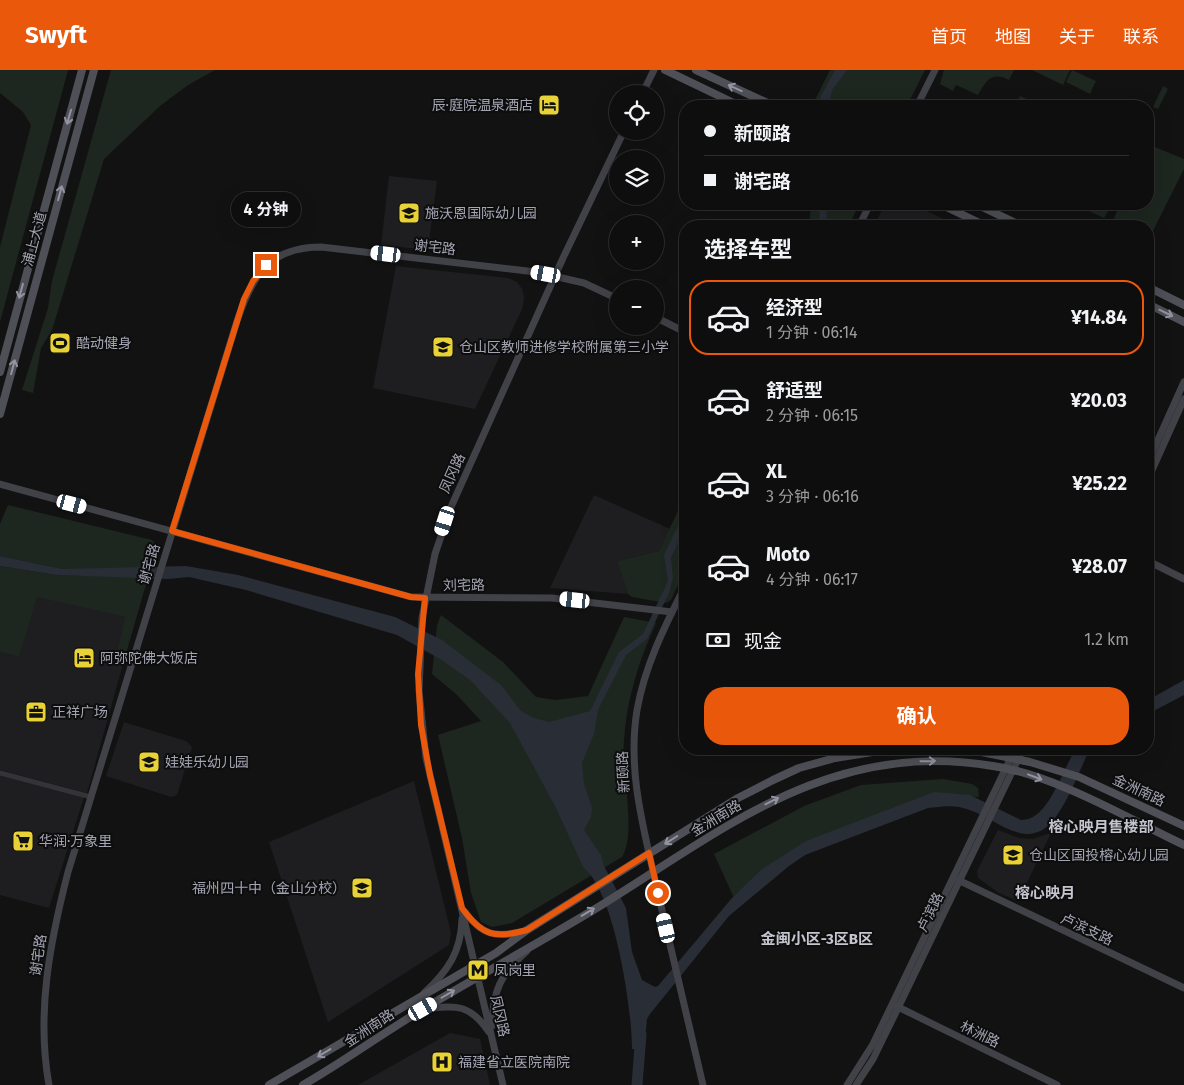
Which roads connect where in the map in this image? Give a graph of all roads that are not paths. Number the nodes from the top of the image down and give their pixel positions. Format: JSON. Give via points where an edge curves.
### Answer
{"nodes":[{"id":1,"x":82,"y":70,"type":"edge"},
{"id":2,"x":94,"y":70,"type":"edge"},
{"id":3,"x":654,"y":70,"type":"edge"},
{"id":4,"x":665,"y":70,"type":"edge"},
{"id":5,"x":696,"y":70,"type":"edge"},
{"id":6,"x":935,"y":70,"type":"edge"},
{"id":7,"x":646,"y":85,"type":"edge"},
{"id":8,"x":728,"y":100,"type":"edge"},
{"id":9,"x":761,"y":100,"type":"edge"},
{"id":10,"x":920,"y":100,"type":"edge"},
{"id":11,"x":620,"y":140,"type":"edge"},
{"id":12,"x":953,"y":210,"type":"edge"},
{"id":13,"x":989,"y":210,"type":"edge"},
{"id":14,"x":973,"y":220,"type":"edge"},
{"id":15,"x":1009,"y":220,"type":"edge"},
{"id":16,"x":556,"y":276,"type":"junction"},
{"id":17,"x":1154,"y":290,"type":"edge"},
{"id":18,"x":609,"y":295,"type":"edge"},
{"id":19,"x":1184,"y":305,"type":"edge"},
{"id":20,"x":1154,"y":307,"type":"edge"},
{"id":21,"x":664,"y":322,"type":"edge"},
{"id":22,"x":1184,"y":322,"type":"edge"},
{"id":23,"x":679,"y":329,"type":"edge"},
{"id":24,"x":0,"y":372,"type":"edge"},
{"id":25,"x":1184,"y":382,"type":"edge"},
{"id":26,"x":1184,"y":399,"type":"edge"},
{"id":27,"x":0,"y":414,"type":"edge"},
{"id":28,"x":1154,"y":449,"type":"edge"},
{"id":29,"x":1154,"y":465,"type":"edge"},
{"id":30,"x":0,"y":484,"type":"edge"},
{"id":31,"x":172,"y":531,"type":"junction"},
{"id":32,"x":1154,"y":564,"type":"edge"},
{"id":33,"x":1184,"y":579,"type":"edge"},
{"id":34,"x":425,"y":598,"type":"junction"},
{"id":35,"x":679,"y":602,"type":"edge"},
{"id":36,"x":672,"y":612,"type":"junction"},
{"id":37,"x":842,"y":755,"type":"edge"},
{"id":38,"x":999,"y":755,"type":"edge"},
{"id":39,"x":1018,"y":755,"type":"edge"},
{"id":40,"x":1015,"y":758,"type":"junction"},
{"id":41,"x":1010,"y":769,"type":"junction"},
{"id":42,"x":0,"y":773,"type":"edge"},
{"id":43,"x":91,"y":797,"type":"junction"},
{"id":44,"x":1184,"y":826,"type":"edge"},
{"id":45,"x":1184,"y":845,"type":"edge"},
{"id":46,"x":649,"y":853,"type":"junction"},
{"id":47,"x":653,"y":871,"type":"junction"},
{"id":48,"x":956,"y":880,"type":"junction"},
{"id":49,"x":462,"y":908,"type":"junction"},
{"id":50,"x":527,"y":930,"type":"junction"},
{"id":51,"x":531,"y":947,"type":"junction"},
{"id":52,"x":475,"y":965,"type":"junction"},
{"id":53,"x":478,"y":977,"type":"junction"},
{"id":54,"x":1184,"y":988,"type":"edge"},
{"id":55,"x":420,"y":996,"type":"junction"},
{"id":56,"x":895,"y":1006,"type":"junction"},
{"id":57,"x":423,"y":1009,"type":"junction"},
{"id":58,"x":492,"y":1036,"type":"junction"},
{"id":59,"x":49,"y":1085,"type":"edge"},
{"id":60,"x":269,"y":1085,"type":"edge"},
{"id":61,"x":303,"y":1085,"type":"edge"},
{"id":62,"x":503,"y":1085,"type":"edge"},
{"id":63,"x":703,"y":1085,"type":"edge"},
{"id":64,"x":847,"y":1085,"type":"edge"},
{"id":65,"x":856,"y":1085,"type":"edge"},
{"id":66,"x":1057,"y":1085,"type":"edge"}],
"edges":[{"from":1,"to":24,"type":"main road","name":"浦上大道","one_way":true},
{"from":27,"to":2,"type":"main road","name":"浦上大道","one_way":true},
{"from":3,"to":7,"type":"street"},
{"from":4,"to":8,"type":"main road"},
{"from":9,"to":5,"type":"main road","one_way":true},
{"from":6,"to":10,"type":"street"},
{"from":11,"to":16,"type":"street","name":"凤冈路"},
{"from":12,"to":14,"type":"main road"},
{"from":13,"to":15,"type":"main road"},
{"from":16,"to":18,"type":"street","name":"谢宅路","via":[[584,283]]},
{"from":16,"to":31,"type":"street","name":"谢宅路","via":[[321,247],[294,250],[272,260],[259,272],[244,299]]},
{"from":16,"to":34,"type":"street","name":"凤冈路","via":[[451,507],[437,546]]},
{"from":17,"to":19,"type":"main road"},
{"from":20,"to":22,"type":"main road","one_way":true},
{"from":21,"to":23,"type":"street"},
{"from":25,"to":28,"type":"street"},
{"from":26,"to":29,"type":"street"},
{"from":30,"to":31,"type":"street","name":"刘宅路"},
{"from":31,"to":34,"type":"street","name":"刘宅路","via":[[411,597]]},
{"from":31,"to":43,"type":"street","name":"谢宅路"},
{"from":32,"to":33,"type":"street"},
{"from":34,"to":36,"type":"street","name":"刘宅路","via":[[545,597]]},
{"from":34,"to":49,"type":"street","name":"凤冈路","via":[[419,650],[420,708],[426,758]]},
{"from":35,"to":36,"type":"street","name":"新颐路"},
{"from":36,"to":46,"type":"street","name":"新颐路","via":[[644,677],[635,726],[637,801]]},
{"from":37,"to":46,"type":"main road","name":"金洲南路","one_way":true,"via":[[798,768],[773,780]]},
{"from":38,"to":40,"type":"main road","name":"金洲南路"},
{"from":39,"to":40,"type":"street"},
{"from":40,"to":41,"type":"street"},
{"from":40,"to":44,"type":"main road","name":"金洲南路","via":[[1079,777]]},
{"from":41,"to":45,"type":"main road","name":"金洲南路","one_way":true,"via":[[1072,792]]},
{"from":47,"to":41,"type":"main road","name":"金洲南路","one_way":true,"via":[[765,804],[826,779],[912,761],[952,761]]},
{"from":41,"to":48,"type":"street","name":"卢滨路"},
{"from":42,"to":43,"type":"street"},
{"from":43,"to":59,"type":"street","name":"谢宅路","via":[[68,872],[48,960],[44,1028]]},
{"from":46,"to":47,"type":"street","name":"新颐路"},
{"from":46,"to":50,"type":"main road","name":"金洲南路"},
{"from":51,"to":47,"type":"main road","name":"金洲南路","one_way":true},
{"from":47,"to":63,"type":"street","name":"新颐路"},
{"from":48,"to":54,"type":"street","name":"卢滨支路"},
{"from":48,"to":56,"type":"street","name":"卢滨路"},
{"from":49,"to":50,"type":"street","via":[[488,933],[507,936]]},
{"from":49,"to":52,"type":"street","name":"凤冈路"},
{"from":49,"to":55,"type":"street","via":[[460,940],[453,960]]},
{"from":50,"to":52,"type":"main road","name":"金洲南路"},
{"from":51,"to":53,"type":"main road","name":"金洲南路"},
{"from":51,"to":58,"type":"street","via":[[500,982],[493,1004]]},
{"from":52,"to":53,"type":"street","name":"凤冈路"},
{"from":52,"to":55,"type":"main road","name":"金洲南路"},
{"from":57,"to":53,"type":"main road","name":"金洲南路","one_way":true},
{"from":53,"to":58,"type":"street","name":"凤冈路"},
{"from":55,"to":60,"type":"main road","name":"金洲南路","one_way":true},
{"from":56,"to":64,"type":"street"},
{"from":56,"to":65,"type":"street","name":"卢滨路","via":[[872,1059]]},
{"from":56,"to":66,"type":"street","name":"林洲路"},
{"from":57,"to":58,"type":"street","via":[[453,1006],[466,1009]]},
{"from":57,"to":61,"type":"main road","name":"金洲南路"},
{"from":58,"to":62,"type":"street","name":"凤冈路"}]}
